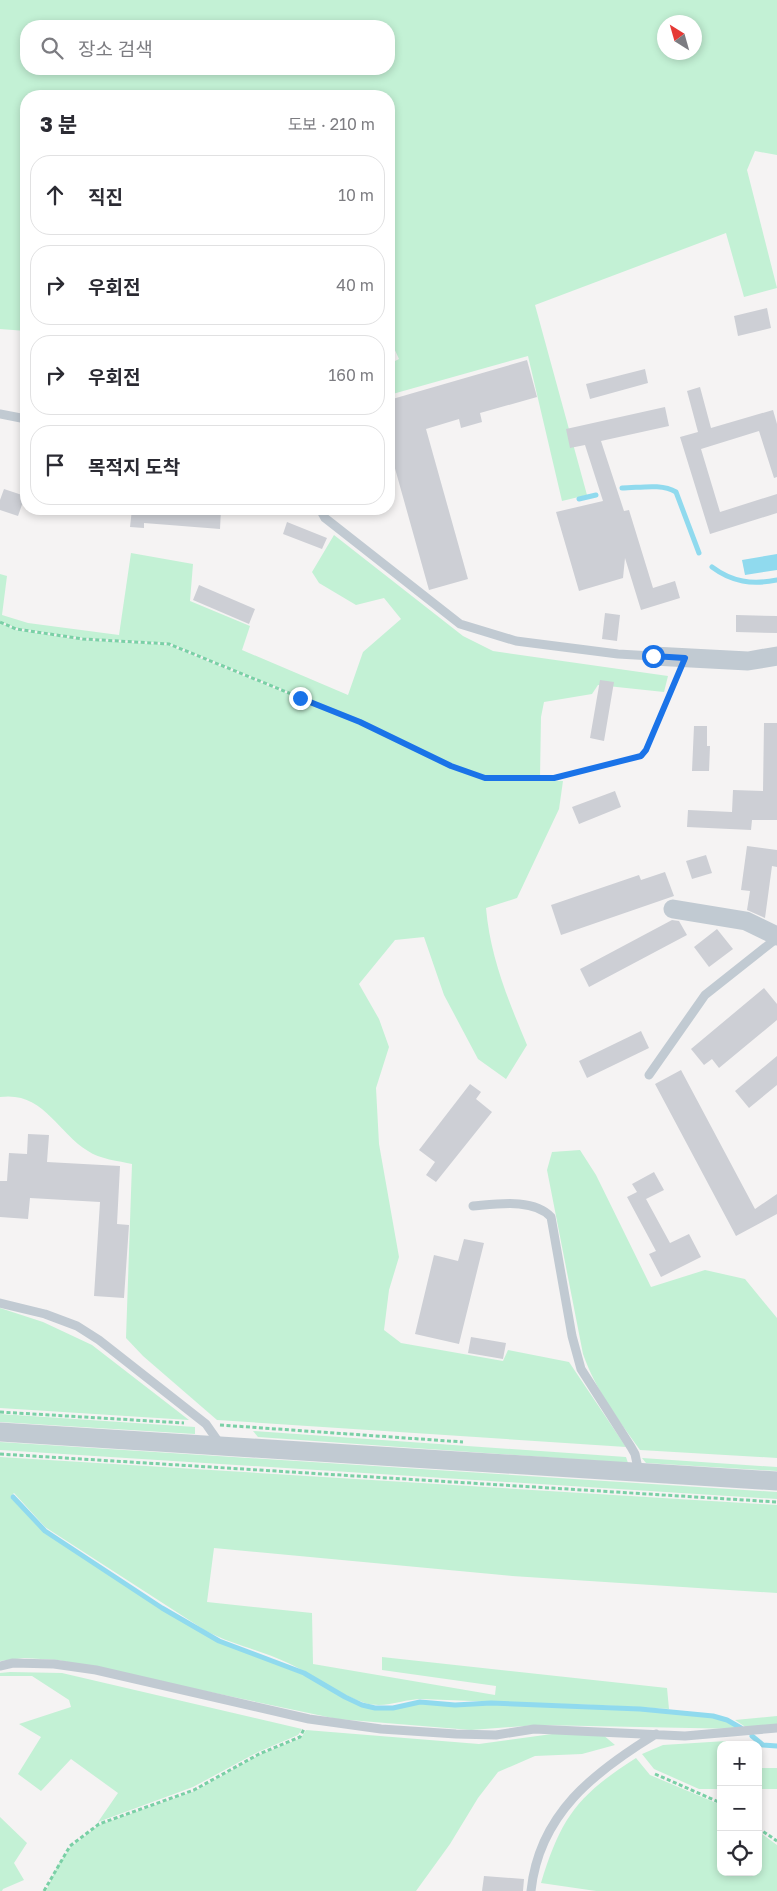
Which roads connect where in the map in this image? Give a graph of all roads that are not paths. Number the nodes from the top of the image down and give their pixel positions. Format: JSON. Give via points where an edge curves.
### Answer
{"nodes":[{"id":1,"x":0,"y":414,"type":"edge"},
{"id":2,"x":20,"y":418,"type":"edge"},
{"id":3,"x":323,"y":515,"type":"edge"},
{"id":4,"x":653,"y":656,"type":"joint"},
{"id":5,"x":777,"y":656,"type":"edge"},
{"id":6,"x":673,"y":909,"type":"dead end"},
{"id":7,"x":777,"y":937,"type":"edge"},
{"id":8,"x":649,"y":1075,"type":"dead end"},
{"id":9,"x":473,"y":1206,"type":"dead end"},
{"id":10,"x":0,"y":1302,"type":"edge"},
{"id":11,"x":0,"y":1432,"type":"edge"},
{"id":12,"x":220,"y":1444,"type":"junction"},
{"id":13,"x":639,"y":1473,"type":"junction"},
{"id":14,"x":777,"y":1481,"type":"edge"},
{"id":15,"x":0,"y":1666,"type":"edge"},
{"id":16,"x":777,"y":1728,"type":"edge"},
{"id":17,"x":656,"y":1734,"type":"junction"},
{"id":18,"x":531,"y":1891,"type":"edge"}],
"edges":[{"from":1,"to":2,"type":"lane"},
{"from":3,"to":4,"type":"lane","via":[[460,624],[516,641]]},
{"from":4,"to":5,"type":"street","via":[[748,662]]},
{"from":6,"to":7,"type":"street","via":[[746,920]]},
{"from":7,"to":8,"type":"lane","via":[[705,995]]},
{"from":9,"to":13,"type":"lane","via":[[518,1205],[545,1210],[551,1217],[581,1369],[636,1454]]},
{"from":10,"to":12,"type":"lane","via":[[76,1326],[140,1371],[206,1424]]},
{"from":11,"to":12,"type":"street"},
{"from":12,"to":13,"type":"street"},
{"from":13,"to":14,"type":"street"},
{"from":15,"to":17,"type":"lane","via":[[13,1663],[54,1664],[96,1670],[309,1719],[381,1729],[496,1735],[534,1729]]},
{"from":16,"to":17,"type":"lane","via":[[685,1736]]},
{"from":17,"to":18,"type":"lane","via":[[607,1766],[563,1807],[538,1855]]}]}
